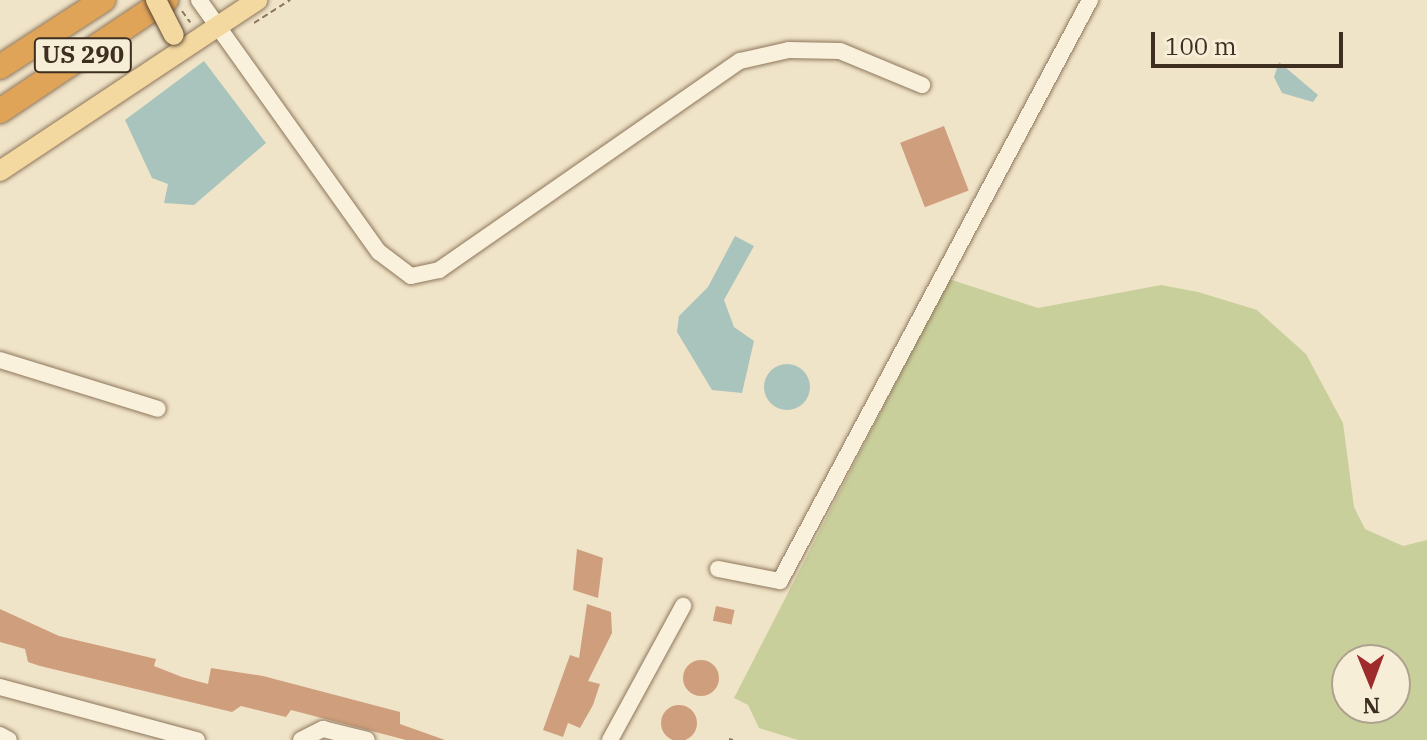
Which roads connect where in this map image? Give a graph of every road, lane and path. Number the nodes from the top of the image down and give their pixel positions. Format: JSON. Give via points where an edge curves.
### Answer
{"nodes":[{"id":1,"x":103,"y":0,"type":"edge"},
{"id":2,"x":156,"y":0,"type":"edge"},
{"id":3,"x":166,"y":0,"type":"edge"},
{"id":4,"x":199,"y":0,"type":"edge"},
{"id":5,"x":257,"y":0,"type":"edge"},
{"id":6,"x":290,"y":0,"type":"edge"},
{"id":7,"x":1090,"y":0,"type":"edge"},
{"id":8,"x":218,"y":26,"type":"junction"},
{"id":9,"x":246,"y":28,"type":"dead end"},
{"id":10,"x":163,"y":62,"type":"junction"},
{"id":11,"x":0,"y":67,"type":"edge"},
{"id":12,"x":922,"y":85,"type":"dead end"},
{"id":13,"x":0,"y":111,"type":"edge"},
{"id":14,"x":0,"y":171,"type":"edge"},
{"id":15,"x":0,"y":360,"type":"edge"},
{"id":16,"x":158,"y":409,"type":"dead end"},
{"id":17,"x":718,"y":569,"type":"dead end"},
{"id":18,"x":683,"y":606,"type":"dead end"},
{"id":19,"x":0,"y":687,"type":"edge"},
{"id":20,"x":0,"y":735,"type":"edge"},
{"id":21,"x":9,"y":740,"type":"edge"},
{"id":22,"x":197,"y":740,"type":"edge"},
{"id":23,"x":301,"y":740,"type":"edge"},
{"id":24,"x":367,"y":740,"type":"edge"},
{"id":25,"x":610,"y":740,"type":"edge"}],
"edges":[{"from":1,"to":11,"type":"highway","number":"US 290"},
{"from":2,"to":10,"type":"main road","bridge":true,"via":[[174,35]]},
{"from":3,"to":13,"type":"highway","number":"US 290"},
{"from":4,"to":8,"type":"street"},
{"from":5,"to":8,"type":"main road"},
{"from":6,"to":9,"type":"path"},
{"from":7,"to":17,"type":"street","via":[[780,581]]},
{"from":8,"to":10,"type":"main road"},
{"from":8,"to":12,"type":"street","via":[[379,252],[411,276],[439,270],[740,61],[789,50],[840,51]]},
{"from":10,"to":14,"type":"main road"},
{"from":15,"to":16,"type":"street"},
{"from":18,"to":25,"type":"street"},
{"from":19,"to":22,"type":"street"},
{"from":20,"to":21,"type":"street"},
{"from":23,"to":24,"type":"street","via":[[318,729]]}]}
